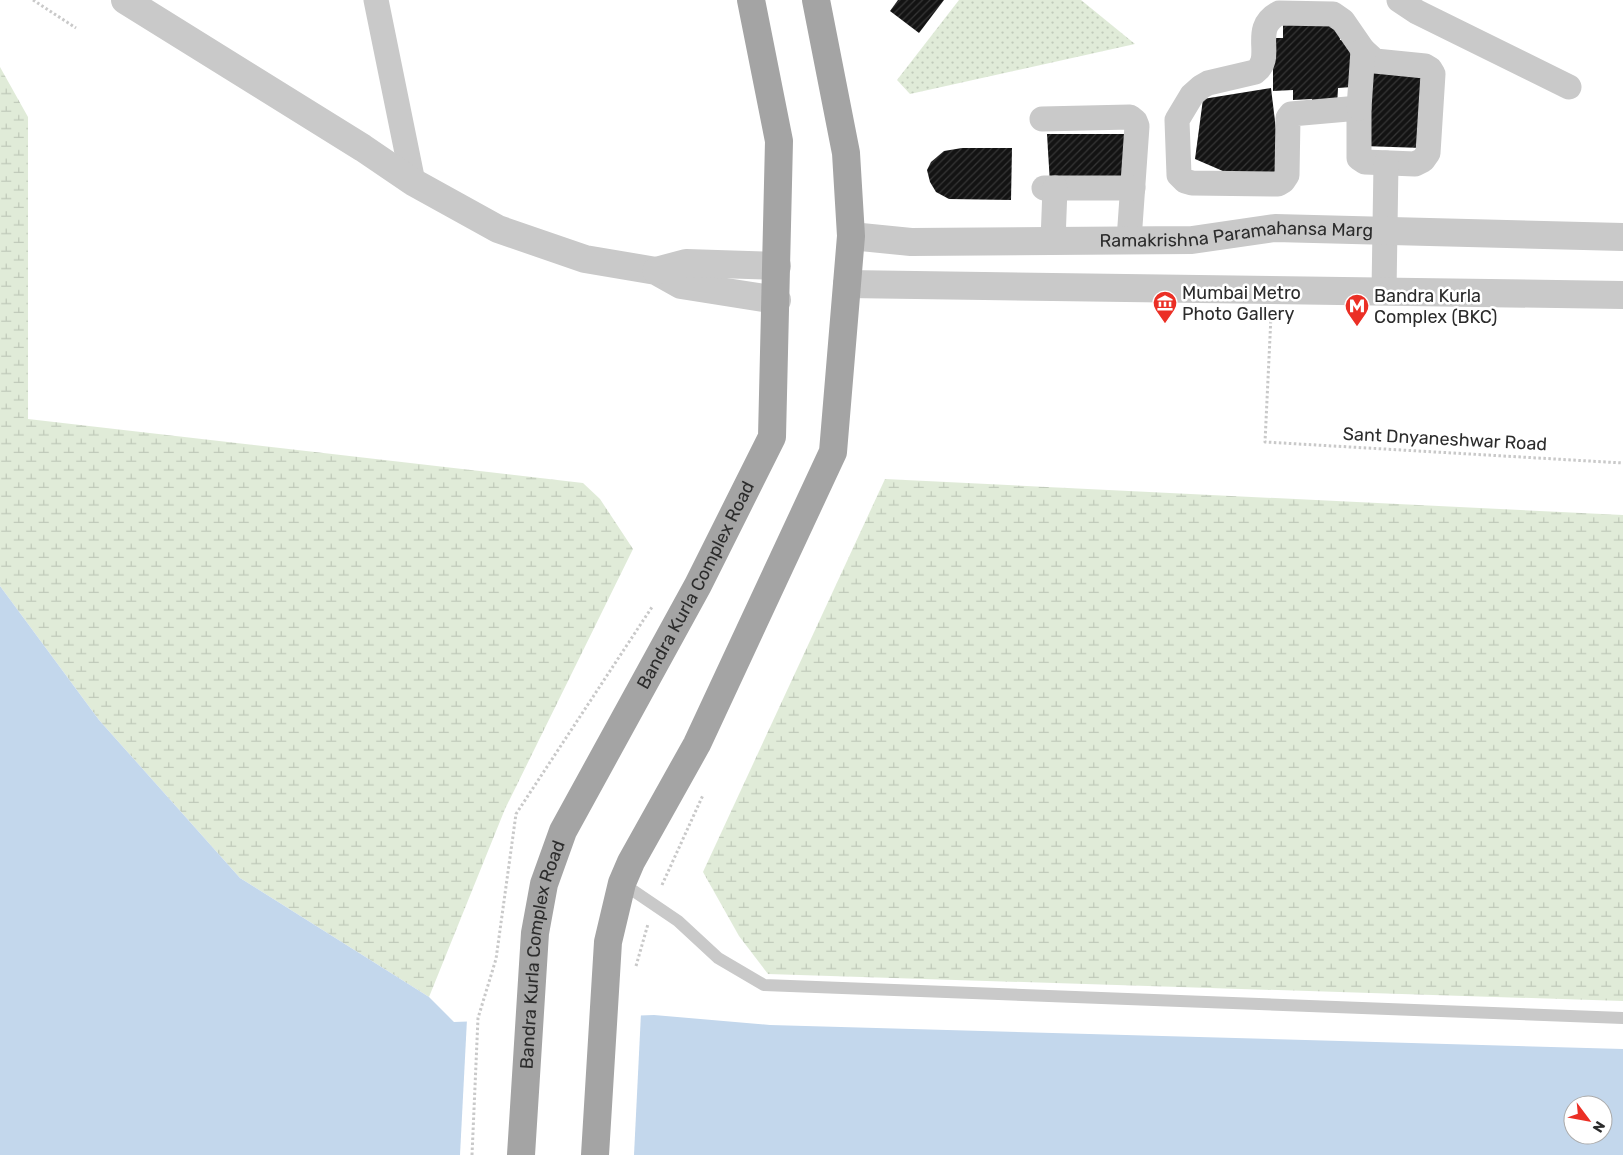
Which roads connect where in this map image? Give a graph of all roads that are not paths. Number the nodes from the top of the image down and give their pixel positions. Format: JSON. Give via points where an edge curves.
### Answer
{"nodes":[{"id":1,"x":125,"y":0,"type":"edge"},
{"id":2,"x":376,"y":0,"type":"edge"},
{"id":3,"x":751,"y":0,"type":"edge"},
{"id":4,"x":816,"y":0,"type":"edge"},
{"id":5,"x":1399,"y":0,"type":"edge"},
{"id":6,"x":1363,"y":50,"type":"junction"},
{"id":7,"x":1569,"y":87,"type":"dead end"},
{"id":8,"x":1359,"y":108,"type":"junction"},
{"id":9,"x":1042,"y":119,"type":"dead end"},
{"id":10,"x":1386,"y":162,"type":"junction"},
{"id":11,"x":413,"y":182,"type":"junction"},
{"id":12,"x":1133,"y":188,"type":"junction"},
{"id":13,"x":1385,"y":231,"type":"junction"},
{"id":14,"x":850,"y":236,"type":"junction"},
{"id":15,"x":1623,"y":237,"type":"edge"},
{"id":16,"x":1129,"y":240,"type":"junction"},
{"id":17,"x":1053,"y":241,"type":"junction"},
{"id":18,"x":778,"y":266,"type":"junction"},
{"id":19,"x":656,"y":271,"type":"junction"},
{"id":20,"x":847,"y":284,"type":"junction"},
{"id":21,"x":1384,"y":292,"type":"junction"},
{"id":22,"x":1623,"y":295,"type":"edge"},
{"id":23,"x":776,"y":300,"type":"junction"},
{"id":24,"x":622,"y":883,"type":"junction"},
{"id":25,"x":1623,"y":1018,"type":"edge"},
{"id":26,"x":521,"y":1155,"type":"edge"},
{"id":27,"x":595,"y":1155,"type":"edge"}],
"edges":[{"from":1,"to":11,"type":"street"},
{"from":2,"to":11,"type":"street"},
{"from":3,"to":18,"type":"main road","name":"Bandra Kurla Complex Road","via":[[780,141]]},
{"from":4,"to":14,"type":"main road","via":[[846,153]]},
{"from":5,"to":7,"type":"street"},
{"from":6,"to":8,"type":"street"},
{"from":6,"to":8,"type":"street","via":[[1343,21],[1333,14],[1279,13],[1270,18],[1264,29],[1260,68],[1201,87],[1192,95],[1177,120],[1179,175],[1192,183],[1278,184],[1287,175],[1290,114]]},
{"from":6,"to":10,"type":"street","via":[[1375,61],[1425,66],[1433,74],[1428,153],[1415,164]]},
{"from":8,"to":10,"type":"street","via":[[1359,158],[1365,162]]},
{"from":9,"to":12,"type":"street","via":[[1130,117],[1137,126]]},
{"from":10,"to":13,"type":"street"},
{"from":11,"to":19,"type":"street","via":[[498,229],[585,259]]},
{"from":12,"to":16,"type":"street"},
{"from":12,"to":17,"type":"street","via":[[1049,188]]},
{"from":13,"to":15,"type":"street","name":"Ramakrishna Paramahansa Marg"},
{"from":13,"to":16,"type":"street","name":"Ramakrishna Paramahansa Marg","via":[[1275,228],[1192,240]]},
{"from":13,"to":21,"type":"street"},
{"from":14,"to":17,"type":"street","name":"Ramakrishna Paramahansa Marg","via":[[911,242]]},
{"from":14,"to":20,"type":"main road"},
{"from":16,"to":17,"type":"street","name":"Ramakrishna Paramahansa Marg"},
{"from":18,"to":19,"type":"street","via":[[686,263]]},
{"from":18,"to":23,"type":"main road","name":"Bandra Kurla Complex Road"},
{"from":19,"to":23,"type":"street","via":[[681,285]]},
{"from":20,"to":21,"type":"street"},
{"from":20,"to":24,"type":"main road","via":[[834,452],[696,744]]},
{"from":21,"to":22,"type":"street"},
{"from":23,"to":26,"type":"main road","name":"Bandra Kurla Complex Road","via":[[772,437],[698,586],[563,831],[544,884],[534,933]]},
{"from":24,"to":25,"type":"lane","via":[[678,921],[718,958],[764,985]]},
{"from":24,"to":27,"type":"main road","via":[[608,942]]}]}
